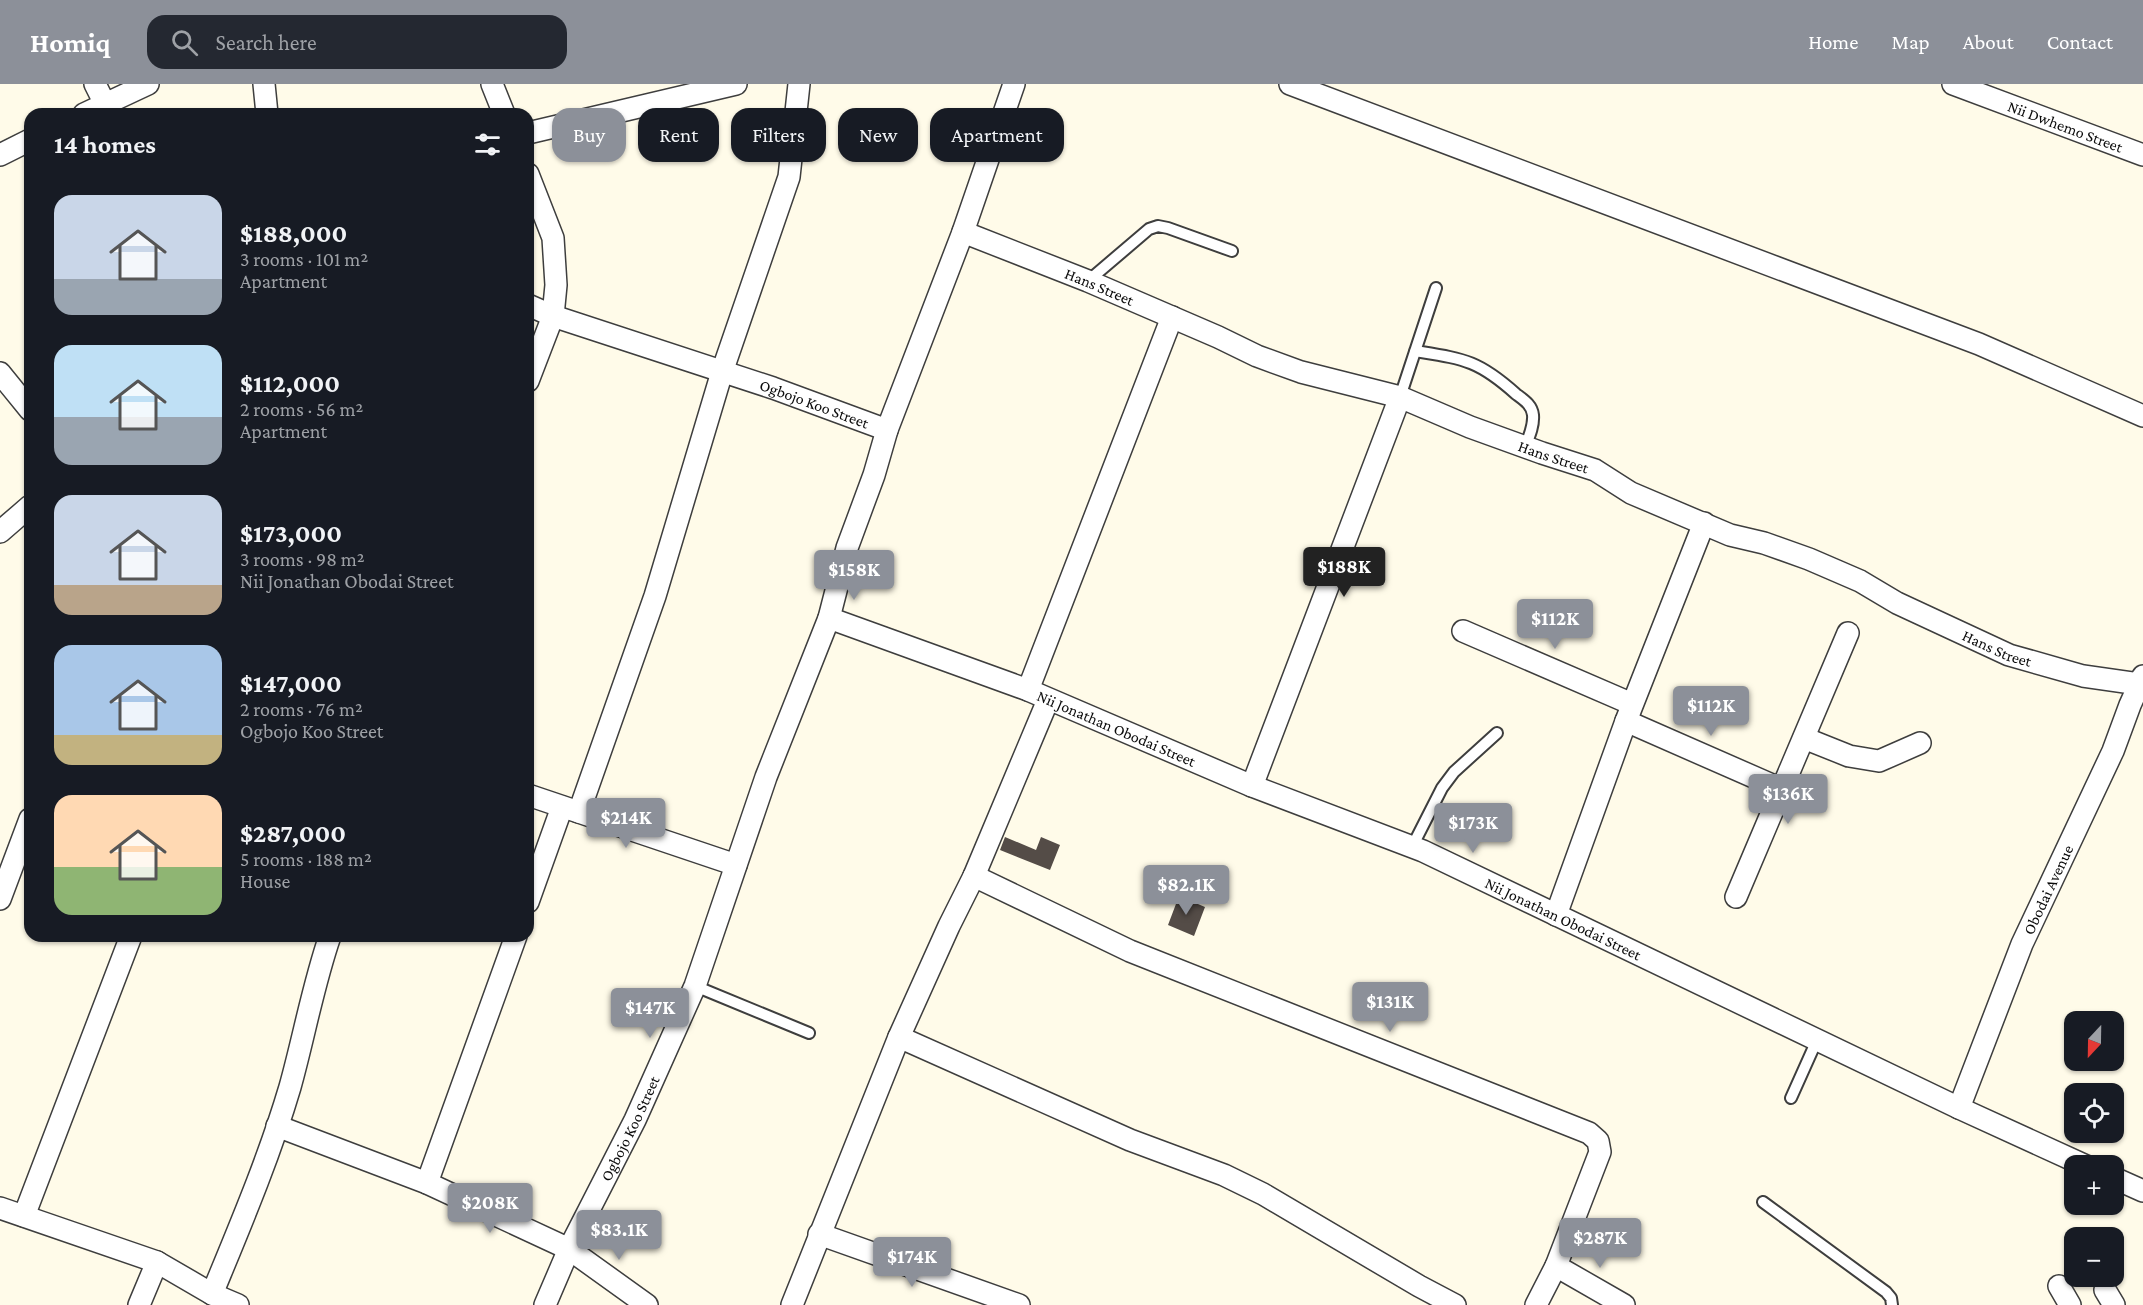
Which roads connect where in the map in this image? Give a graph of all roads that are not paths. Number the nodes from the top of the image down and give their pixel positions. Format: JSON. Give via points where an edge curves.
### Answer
{"nodes":[{"id":1,"x":95,"y":84,"type":"edge"},
{"id":2,"x":148,"y":84,"type":"edge"},
{"id":3,"x":264,"y":84,"type":"edge"},
{"id":4,"x":492,"y":84,"type":"edge"},
{"id":5,"x":736,"y":84,"type":"edge"},
{"id":6,"x":799,"y":84,"type":"edge"},
{"id":7,"x":1014,"y":84,"type":"edge"},
{"id":8,"x":1290,"y":84,"type":"edge"},
{"id":9,"x":1953,"y":84,"type":"edge"},
{"id":10,"x":105,"y":104,"type":"junction"},
{"id":11,"x":97,"y":108,"type":"edge"},
{"id":12,"x":266,"y":108,"type":"edge"},
{"id":13,"x":502,"y":108,"type":"edge"},
{"id":14,"x":534,"y":132,"type":"edge"},
{"id":15,"x":24,"y":143,"type":"edge"},
{"id":16,"x":0,"y":155,"type":"edge"},
{"id":17,"x":2143,"y":155,"type":"edge"},
{"id":18,"x":534,"y":189,"type":"edge"},
{"id":19,"x":963,"y":232,"type":"junction"},
{"id":20,"x":1232,"y":251,"type":"dead end"},
{"id":21,"x":1088,"y":281,"type":"junction"},
{"id":22,"x":1436,"y":288,"type":"dead end"},
{"id":23,"x":534,"y":308,"type":"edge"},
{"id":24,"x":553,"y":316,"type":"junction"},
{"id":25,"x":1172,"y":317,"type":"junction"},
{"id":26,"x":1415,"y":351,"type":"junction"},
{"id":27,"x":534,"y":365,"type":"edge"},
{"id":28,"x":722,"y":372,"type":"junction"},
{"id":29,"x":0,"y":373,"type":"edge"},
{"id":30,"x":1400,"y":397,"type":"junction"},
{"id":31,"x":24,"y":403,"type":"edge"},
{"id":32,"x":2143,"y":416,"type":"edge"},
{"id":33,"x":887,"y":430,"type":"junction"},
{"id":34,"x":1526,"y":447,"type":"junction"},
{"id":35,"x":24,"y":511,"type":"edge"},
{"id":36,"x":1704,"y":523,"type":"junction"},
{"id":37,"x":0,"y":532,"type":"edge"},
{"id":38,"x":829,"y":618,"type":"junction"},
{"id":39,"x":1463,"y":631,"type":"dead end"},
{"id":40,"x":1848,"y":633,"type":"dead end"},
{"id":41,"x":2141,"y":680,"type":"edge"},
{"id":42,"x":1028,"y":690,"type":"junction"},
{"id":43,"x":1048,"y":700,"type":"junction"},
{"id":44,"x":1629,"y":713,"type":"junction"},
{"id":45,"x":1497,"y":733,"type":"dead end"},
{"id":46,"x":1804,"y":738,"type":"junction"},
{"id":47,"x":1920,"y":742,"type":"dead end"},
{"id":48,"x":1252,"y":786,"type":"junction"},
{"id":49,"x":1781,"y":789,"type":"junction"},
{"id":50,"x":534,"y":797,"type":"edge"},
{"id":51,"x":570,"y":809,"type":"junction"},
{"id":52,"x":24,"y":835,"type":"edge"},
{"id":53,"x":1412,"y":847,"type":"junction"},
{"id":54,"x":736,"y":865,"type":"junction"},
{"id":55,"x":974,"y":876,"type":"junction"},
{"id":56,"x":534,"y":889,"type":"edge"},
{"id":57,"x":1736,"y":897,"type":"dead end"},
{"id":58,"x":0,"y":899,"type":"edge"},
{"id":59,"x":1556,"y":915,"type":"junction"},
{"id":60,"x":129,"y":942,"type":"edge"},
{"id":61,"x":328,"y":942,"type":"edge"},
{"id":62,"x":514,"y":942,"type":"edge"},
{"id":63,"x":695,"y":986,"type":"junction"},
{"id":64,"x":809,"y":1033,"type":"dead end"},
{"id":65,"x":899,"y":1037,"type":"junction"},
{"id":66,"x":1817,"y":1040,"type":"junction"},
{"id":67,"x":1791,"y":1098,"type":"dead end"},
{"id":68,"x":1959,"y":1108,"type":"junction"},
{"id":69,"x":277,"y":1126,"type":"junction"},
{"id":70,"x":2064,"y":1156,"type":"edge"},
{"id":71,"x":2124,"y":1182,"type":"edge"},
{"id":72,"x":427,"y":1183,"type":"junction"},
{"id":73,"x":2143,"y":1191,"type":"edge"},
{"id":74,"x":1763,"y":1202,"type":"dead end"},
{"id":75,"x":0,"y":1208,"type":"edge"},
{"id":76,"x":24,"y":1216,"type":"junction"},
{"id":77,"x":819,"y":1234,"type":"junction"},
{"id":78,"x":569,"y":1249,"type":"junction"},
{"id":79,"x":157,"y":1262,"type":"junction"},
{"id":80,"x":1556,"y":1266,"type":"junction"},
{"id":81,"x":2059,"y":1286,"type":"dead end"},
{"id":82,"x":212,"y":1294,"type":"junction"},
{"id":83,"x":139,"y":1305,"type":"edge"},
{"id":84,"x":238,"y":1305,"type":"edge"},
{"id":85,"x":545,"y":1305,"type":"edge"},
{"id":86,"x":647,"y":1305,"type":"edge"},
{"id":87,"x":792,"y":1305,"type":"edge"},
{"id":88,"x":1019,"y":1305,"type":"edge"},
{"id":89,"x":1455,"y":1305,"type":"edge"},
{"id":90,"x":1536,"y":1305,"type":"edge"},
{"id":91,"x":1624,"y":1305,"type":"edge"},
{"id":92,"x":1892,"y":1305,"type":"edge"},
{"id":93,"x":2070,"y":1305,"type":"edge"}],
"edges":[{"from":1,"to":10,"type":"street"},
{"from":2,"to":10,"type":"street"},
{"from":3,"to":12,"type":"street"},
{"from":4,"to":13,"type":"street"},
{"from":5,"to":14,"type":"street"},
{"from":6,"to":28,"type":"street","via":[[789,177]]},
{"from":7,"to":19,"type":"street"},
{"from":8,"to":32,"type":"street","via":[[1979,344]]},
{"from":9,"to":17,"type":"street","name":"Nii Dwhemo Street"},
{"from":10,"to":11,"type":"street"},
{"from":15,"to":16,"type":"street"},
{"from":18,"to":24,"type":"street","via":[[553,238]]},
{"from":19,"to":21,"type":"street","name":"Hans Street"},
{"from":19,"to":33,"type":"street"},
{"from":20,"to":21,"type":"lane","via":[[1158,226],[1149,229]]},
{"from":21,"to":25,"type":"street","name":"Hans Street"},
{"from":22,"to":26,"type":"lane"},
{"from":23,"to":24,"type":"street","name":"Ogbojo Koo Street"},
{"from":24,"to":27,"type":"street"},
{"from":24,"to":28,"type":"street","name":"Ogbojo Koo Street"},
{"from":25,"to":30,"type":"street","name":"Hans Street","via":[[1301,372]]},
{"from":25,"to":42,"type":"street"},
{"from":26,"to":30,"type":"lane"},
{"from":26,"to":34,"type":"lane","via":[[1478,365],[1530,405],[1533,414]]},
{"from":28,"to":33,"type":"street","name":"Ogbojo Koo Street"},
{"from":28,"to":51,"type":"street","via":[[655,596]]},
{"from":29,"to":31,"type":"street"},
{"from":30,"to":34,"type":"street","name":"Hans Street"},
{"from":30,"to":48,"type":"street"},
{"from":33,"to":38,"type":"street","name":"Ogbojo Koo Street","via":[[847,548]]},
{"from":34,"to":36,"type":"street","name":"Hans Street","via":[[1596,470],[1630,493]]},
{"from":35,"to":37,"type":"street"},
{"from":36,"to":41,"type":"street","name":"Hans Street","via":[[1860,581],[1897,603],[2009,655],[2083,676]]},
{"from":36,"to":44,"type":"street"},
{"from":38,"to":42,"type":"street","name":"Nii Jonathan Obodai Street"},
{"from":38,"to":54,"type":"street","name":"Ogbojo Koo Street"},
{"from":39,"to":44,"type":"street"},
{"from":40,"to":46,"type":"street"},
{"from":41,"to":68,"type":"street","name":"Obodai Avenue","via":[[2113,751],[2022,945]]},
{"from":42,"to":43,"type":"street","name":"Nii Jonathan Obodai Street"},
{"from":43,"to":48,"type":"street","name":"Nii Jonathan Obodai Street"},
{"from":43,"to":55,"type":"street"},
{"from":44,"to":49,"type":"street"},
{"from":44,"to":59,"type":"street"},
{"from":45,"to":53,"type":"lane","via":[[1442,788]]},
{"from":46,"to":47,"type":"street","via":[[1849,756],[1879,761]]},
{"from":46,"to":49,"type":"street"},
{"from":48,"to":53,"type":"street","name":"Nii Jonathan Obodai Street"},
{"from":49,"to":57,"type":"street"},
{"from":50,"to":51,"type":"street"},
{"from":51,"to":54,"type":"street"},
{"from":51,"to":56,"type":"street"},
{"from":52,"to":58,"type":"street"},
{"from":53,"to":59,"type":"street","name":"Nii Jonathan Obodai Street"},
{"from":54,"to":63,"type":"street","name":"Ogbojo Koo Street"},
{"from":55,"to":65,"type":"street"},
{"from":55,"to":80,"type":"street","via":[[1130,951],[1589,1133],[1598,1141],[1599,1152]]},
{"from":59,"to":66,"type":"street","name":"Nii Jonathan Obodai Street"},
{"from":60,"to":76,"type":"street"},
{"from":61,"to":69,"type":"street"},
{"from":62,"to":72,"type":"street"},
{"from":63,"to":64,"type":"lane"},
{"from":63,"to":78,"type":"street","name":"Ogbojo Koo Street","via":[[635,1120]]},
{"from":65,"to":77,"type":"street"},
{"from":65,"to":89,"type":"street","via":[[1130,1140],[1224,1175]]},
{"from":66,"to":67,"type":"lane"},
{"from":66,"to":68,"type":"street","name":"Nii Jonathan Obodai Street"},
{"from":68,"to":70,"type":"street","name":"Nii Jonathan Obodai Street"},
{"from":69,"to":72,"type":"street"},
{"from":69,"to":82,"type":"street"},
{"from":71,"to":73,"type":"street"},
{"from":72,"to":78,"type":"street"},
{"from":74,"to":92,"type":"lane","via":[[1886,1292]]},
{"from":75,"to":76,"type":"street"},
{"from":76,"to":79,"type":"street"},
{"from":77,"to":87,"type":"street"},
{"from":77,"to":88,"type":"street"},
{"from":78,"to":85,"type":"street","name":"Ogbojo Koo Street"},
{"from":78,"to":86,"type":"street"},
{"from":79,"to":82,"type":"street"},
{"from":79,"to":83,"type":"street"},
{"from":80,"to":90,"type":"street"},
{"from":80,"to":91,"type":"street"},
{"from":81,"to":93,"type":"street"},
{"from":82,"to":84,"type":"street"}]}
